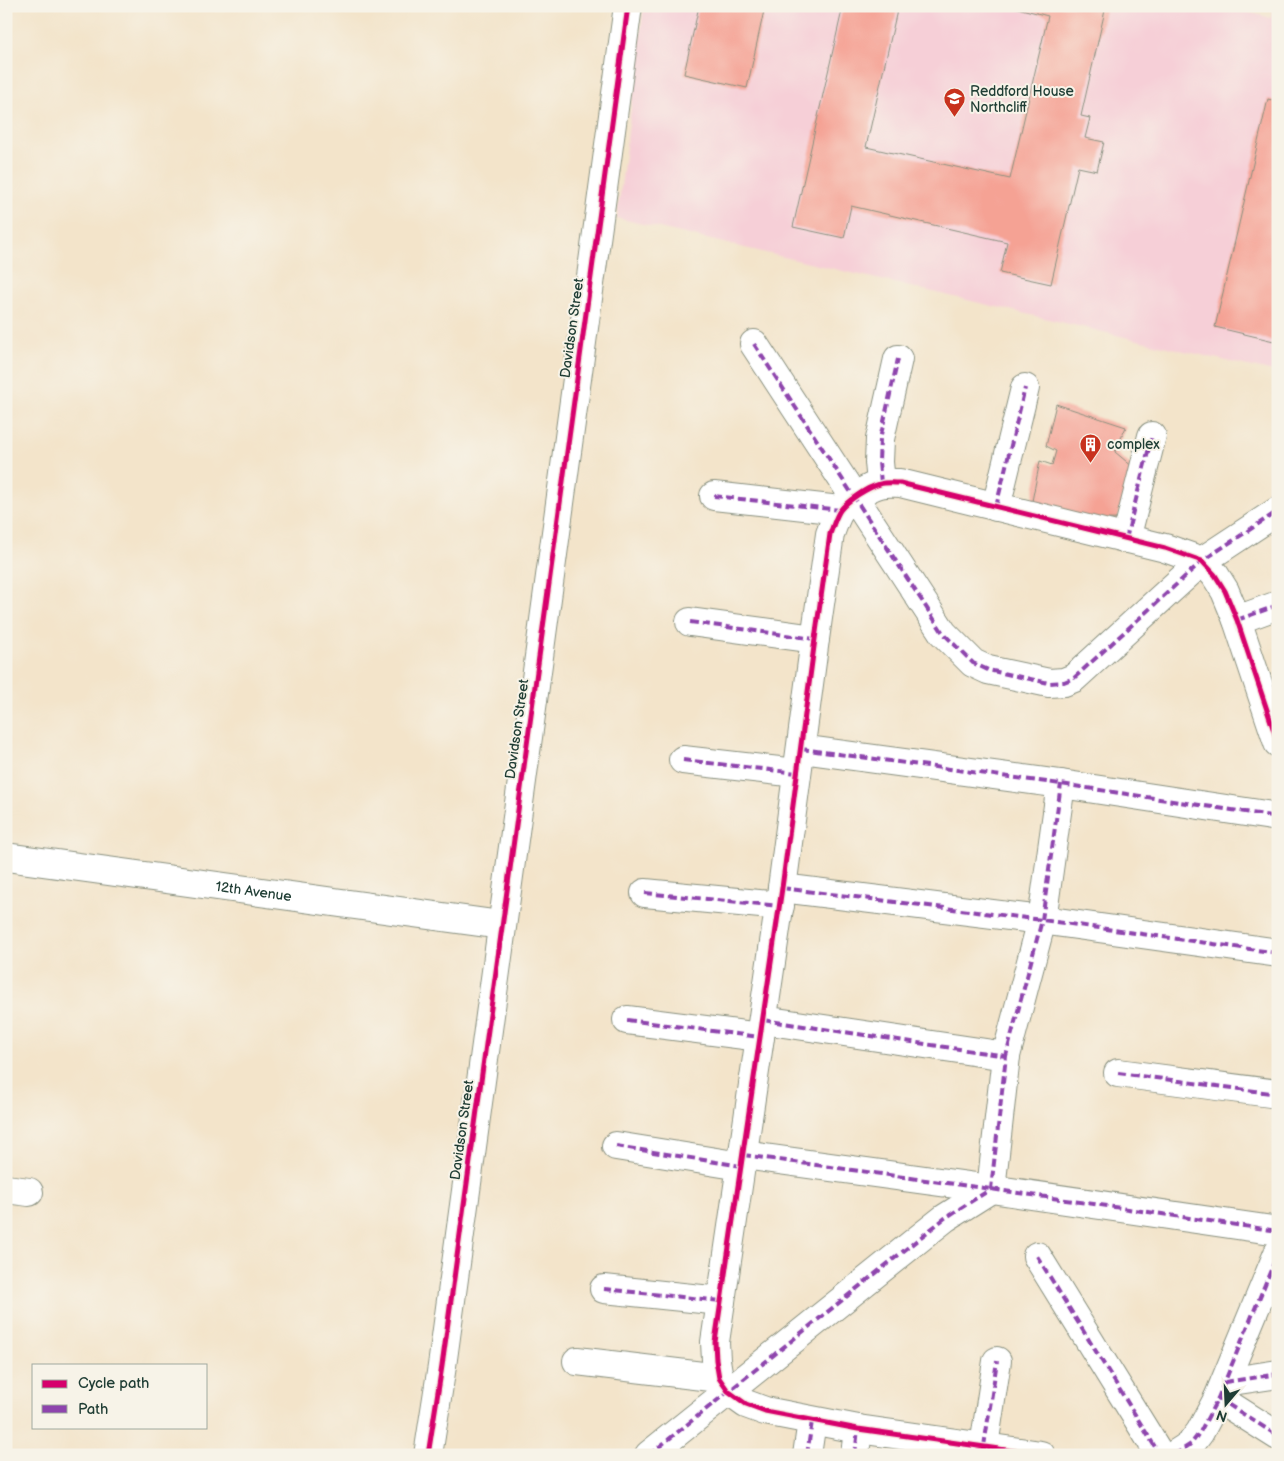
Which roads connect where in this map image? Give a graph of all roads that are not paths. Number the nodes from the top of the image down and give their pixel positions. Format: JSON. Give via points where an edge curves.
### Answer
{"nodes":[{"id":1,"x":628,"y":6,"type":"edge"},
{"id":2,"x":754,"y":344,"type":"dead end"},
{"id":3,"x":898,"y":359,"type":"dead end"},
{"id":4,"x":1025,"y":388,"type":"dead end"},
{"id":5,"x":1152,"y":436,"type":"dead end"},
{"id":6,"x":881,"y":483,"type":"junction"},
{"id":7,"x":714,"y":496,"type":"dead end"},
{"id":8,"x":847,"y":504,"type":"junction"},
{"id":9,"x":996,"y":507,"type":"junction"},
{"id":10,"x":1278,"y":511,"type":"edge"},
{"id":11,"x":1126,"y":539,"type":"junction"},
{"id":12,"x":1202,"y":561,"type":"junction"},
{"id":13,"x":1278,"y":605,"type":"edge"},
{"id":14,"x":1238,"y":620,"type":"junction"},
{"id":15,"x":690,"y":622,"type":"dead end"},
{"id":16,"x":815,"y":639,"type":"junction"},
{"id":17,"x":1278,"y":741,"type":"edge"},
{"id":18,"x":683,"y":760,"type":"dead end"},
{"id":19,"x":799,"y":761,"type":"junction"},
{"id":20,"x":1061,"y":784,"type":"junction"},
{"id":21,"x":1278,"y":817,"type":"edge"},
{"id":22,"x":6,"y":858,"type":"edge"},
{"id":23,"x":646,"y":893,"type":"dead end"},
{"id":24,"x":781,"y":897,"type":"junction"},
{"id":25,"x":1042,"y":920,"type":"junction"},
{"id":26,"x":501,"y":925,"type":"junction"},
{"id":27,"x":1278,"y":953,"type":"edge"},
{"id":28,"x":627,"y":1020,"type":"dead end"},
{"id":29,"x":762,"y":1029,"type":"junction"},
{"id":30,"x":1006,"y":1056,"type":"junction"},
{"id":31,"x":1118,"y":1073,"type":"dead end"},
{"id":32,"x":1278,"y":1094,"type":"edge"},
{"id":33,"x":616,"y":1146,"type":"dead end"},
{"id":34,"x":742,"y":1161,"type":"junction"},
{"id":35,"x":991,"y":1189,"type":"junction"},
{"id":36,"x":1278,"y":1231,"type":"edge"},
{"id":37,"x":1278,"y":1254,"type":"edge"},
{"id":38,"x":1037,"y":1256,"type":"dead end"},
{"id":39,"x":604,"y":1289,"type":"dead end"},
{"id":40,"x":721,"y":1301,"type":"junction"},
{"id":41,"x":577,"y":1361,"type":"dead end"},
{"id":42,"x":997,"y":1361,"type":"dead end"},
{"id":43,"x":442,"y":1366,"type":"junction"},
{"id":44,"x":1278,"y":1374,"type":"edge"},
{"id":45,"x":724,"y":1384,"type":"junction"},
{"id":46,"x":1221,"y":1390,"type":"junction"},
{"id":47,"x":812,"y":1421,"type":"junction"},
{"id":48,"x":1278,"y":1436,"type":"edge"},
{"id":49,"x":856,"y":1442,"type":"edge"},
{"id":50,"x":984,"y":1446,"type":"junction"},
{"id":51,"x":428,"y":1455,"type":"edge"},
{"id":52,"x":447,"y":1455,"type":"edge"},
{"id":53,"x":649,"y":1455,"type":"edge"},
{"id":54,"x":807,"y":1455,"type":"edge"},
{"id":55,"x":1041,"y":1455,"type":"edge"},
{"id":56,"x":1160,"y":1455,"type":"edge"},
{"id":57,"x":1174,"y":1455,"type":"edge"}],
"edges":[{"from":1,"to":26,"type":"street","name":"Davidson Street"},
{"from":2,"to":8,"type":"street"},
{"from":3,"to":6,"type":"street","via":[[880,438]]},
{"from":4,"to":9,"type":"street"},
{"from":5,"to":11,"type":"street"},
{"from":6,"to":8,"type":"street"},
{"from":6,"to":9,"type":"street","via":[[900,484]]},
{"from":7,"to":8,"type":"street"},
{"from":8,"to":12,"type":"street","via":[[942,633],[973,663],[988,670],[1049,683],[1074,678]]},
{"from":8,"to":16,"type":"street","via":[[834,521],[830,534]]},
{"from":9,"to":11,"type":"street"},
{"from":10,"to":12,"type":"street"},
{"from":11,"to":12,"type":"street"},
{"from":12,"to":14,"type":"street","via":[[1225,591]]},
{"from":13,"to":14,"type":"street"},
{"from":14,"to":17,"type":"street"},
{"from":15,"to":16,"type":"street"},
{"from":16,"to":19,"type":"street"},
{"from":18,"to":19,"type":"street"},
{"from":19,"to":20,"type":"street"},
{"from":19,"to":24,"type":"street"},
{"from":20,"to":21,"type":"street"},
{"from":20,"to":25,"type":"street"},
{"from":22,"to":26,"type":"street","name":"12th Avenue"},
{"from":23,"to":24,"type":"street"},
{"from":24,"to":25,"type":"street"},
{"from":24,"to":29,"type":"street"},
{"from":25,"to":27,"type":"street"},
{"from":25,"to":30,"type":"street"},
{"from":26,"to":43,"type":"street","name":"Davidson Street"},
{"from":28,"to":29,"type":"street"},
{"from":29,"to":30,"type":"street"},
{"from":29,"to":34,"type":"street"},
{"from":30,"to":35,"type":"street"},
{"from":31,"to":32,"type":"street"},
{"from":33,"to":34,"type":"street"},
{"from":34,"to":35,"type":"street"},
{"from":34,"to":40,"type":"street"},
{"from":35,"to":36,"type":"street"},
{"from":35,"to":45,"type":"street","via":[[945,1218]]},
{"from":37,"to":46,"type":"street"},
{"from":38,"to":56,"type":"street"},
{"from":39,"to":40,"type":"street"},
{"from":40,"to":45,"type":"street","via":[[716,1360]]},
{"from":41,"to":45,"type":"street"},
{"from":42,"to":50,"type":"street"},
{"from":43,"to":51,"type":"street","name":"Davidson Street"},
{"from":43,"to":52,"type":"street","name":"Davidson Street","via":[[449,1401]]},
{"from":44,"to":46,"type":"street"},
{"from":45,"to":47,"type":"street","via":[[746,1404],[765,1412]]},
{"from":45,"to":53,"type":"street"},
{"from":46,"to":48,"type":"street"},
{"from":46,"to":57,"type":"street","via":[[1200,1432],[1191,1444]]},
{"from":47,"to":49,"type":"street"},
{"from":47,"to":54,"type":"street"},
{"from":49,"to":50,"type":"street"},
{"from":50,"to":55,"type":"street"}]}
